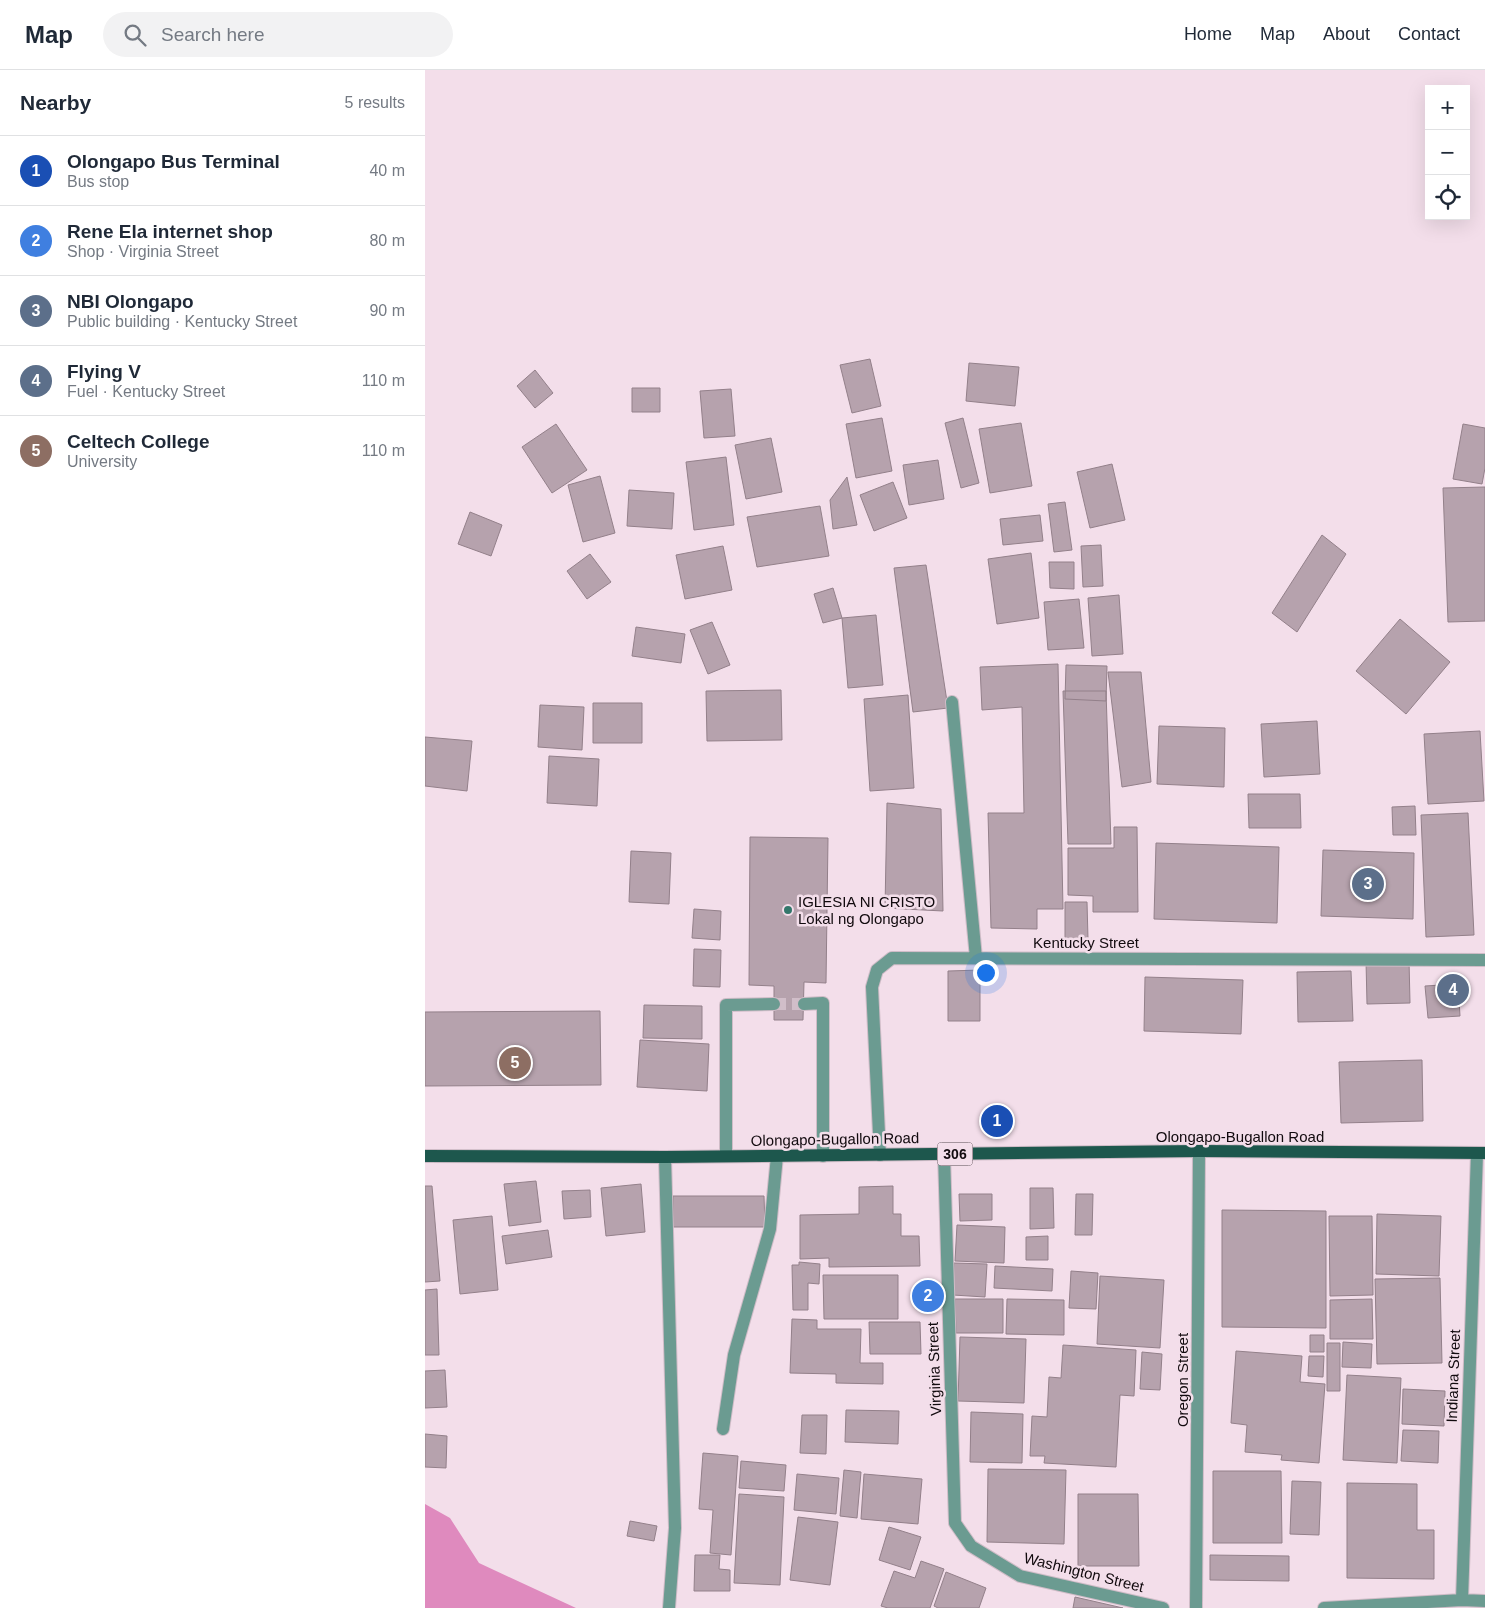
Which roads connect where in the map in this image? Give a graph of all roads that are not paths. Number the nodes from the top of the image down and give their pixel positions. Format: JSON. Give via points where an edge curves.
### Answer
{"nodes":[{"id":1,"x":952,"y":702,"type":"dead end"},
{"id":2,"x":976,"y":958,"type":"junction"},
{"id":3,"x":1485,"y":960,"type":"edge"},
{"id":4,"x":774,"y":1004,"type":"tunnel mouth"},
{"id":5,"x":804,"y":1004,"type":"tunnel mouth"},
{"id":6,"x":1199,"y":1152,"type":"junction"},
{"id":7,"x":1481,"y":1153,"type":"edge"},
{"id":8,"x":944,"y":1154,"type":"junction"},
{"id":9,"x":880,"y":1155,"type":"junction"},
{"id":10,"x":425,"y":1156,"type":"edge"},
{"id":11,"x":726,"y":1156,"type":"junction"},
{"id":12,"x":777,"y":1156,"type":"junction"},
{"id":13,"x":823,"y":1156,"type":"junction"},
{"id":14,"x":665,"y":1157,"type":"junction"},
{"id":15,"x":723,"y":1429,"type":"dead end"},
{"id":16,"x":955,"y":1523,"type":"joint"},
{"id":17,"x":1462,"y":1600,"type":"junction"},
{"id":18,"x":1485,"y":1601,"type":"edge"},
{"id":19,"x":669,"y":1608,"type":"edge"},
{"id":20,"x":1163,"y":1608,"type":"edge"},
{"id":21,"x":1196,"y":1608,"type":"edge"},
{"id":22,"x":1324,"y":1608,"type":"edge"}],
"edges":[{"from":1,"to":2,"type":"street"},
{"from":2,"to":3,"type":"street","name":"Kentucky Street"},
{"from":2,"to":9,"type":"street","name":"Kentucky Street","via":[[892,958],[877,970],[872,987]]},
{"from":4,"to":11,"type":"street","via":[[726,1005]]},
{"from":5,"to":13,"type":"street","via":[[823,1003]]},
{"from":6,"to":7,"type":"main road","name":"Olongapo-Bugallon Road","number":"306"},
{"from":6,"to":8,"type":"main road","name":"Olongapo-Bugallon Road","number":"306"},
{"from":6,"to":21,"type":"street","name":"Oregon Street"},
{"from":7,"to":17,"type":"street","name":"Indiana Street"},
{"from":8,"to":9,"type":"main road","name":"Olongapo-Bugallon Road","number":"306"},
{"from":8,"to":16,"type":"street","name":"Virginia Street"},
{"from":9,"to":13,"type":"main road","name":"Olongapo-Bugallon Road","number":"306"},
{"from":10,"to":14,"type":"main road","name":"Olongapo-Bugallon Road","number":"306"},
{"from":11,"to":12,"type":"main road","name":"Olongapo-Bugallon Road","number":"306"},
{"from":11,"to":14,"type":"main road","name":"Olongapo-Bugallon Road","number":"306"},
{"from":12,"to":13,"type":"main road","name":"Olongapo-Bugallon Road","number":"306"},
{"from":12,"to":15,"type":"street","via":[[770,1229],[733,1355]]},
{"from":14,"to":19,"type":"street","via":[[675,1528]]},
{"from":16,"to":20,"type":"street","name":"Washington Street","via":[[971,1546],[1020,1576]]},
{"from":17,"to":18,"type":"street"},
{"from":17,"to":22,"type":"street"}]}
